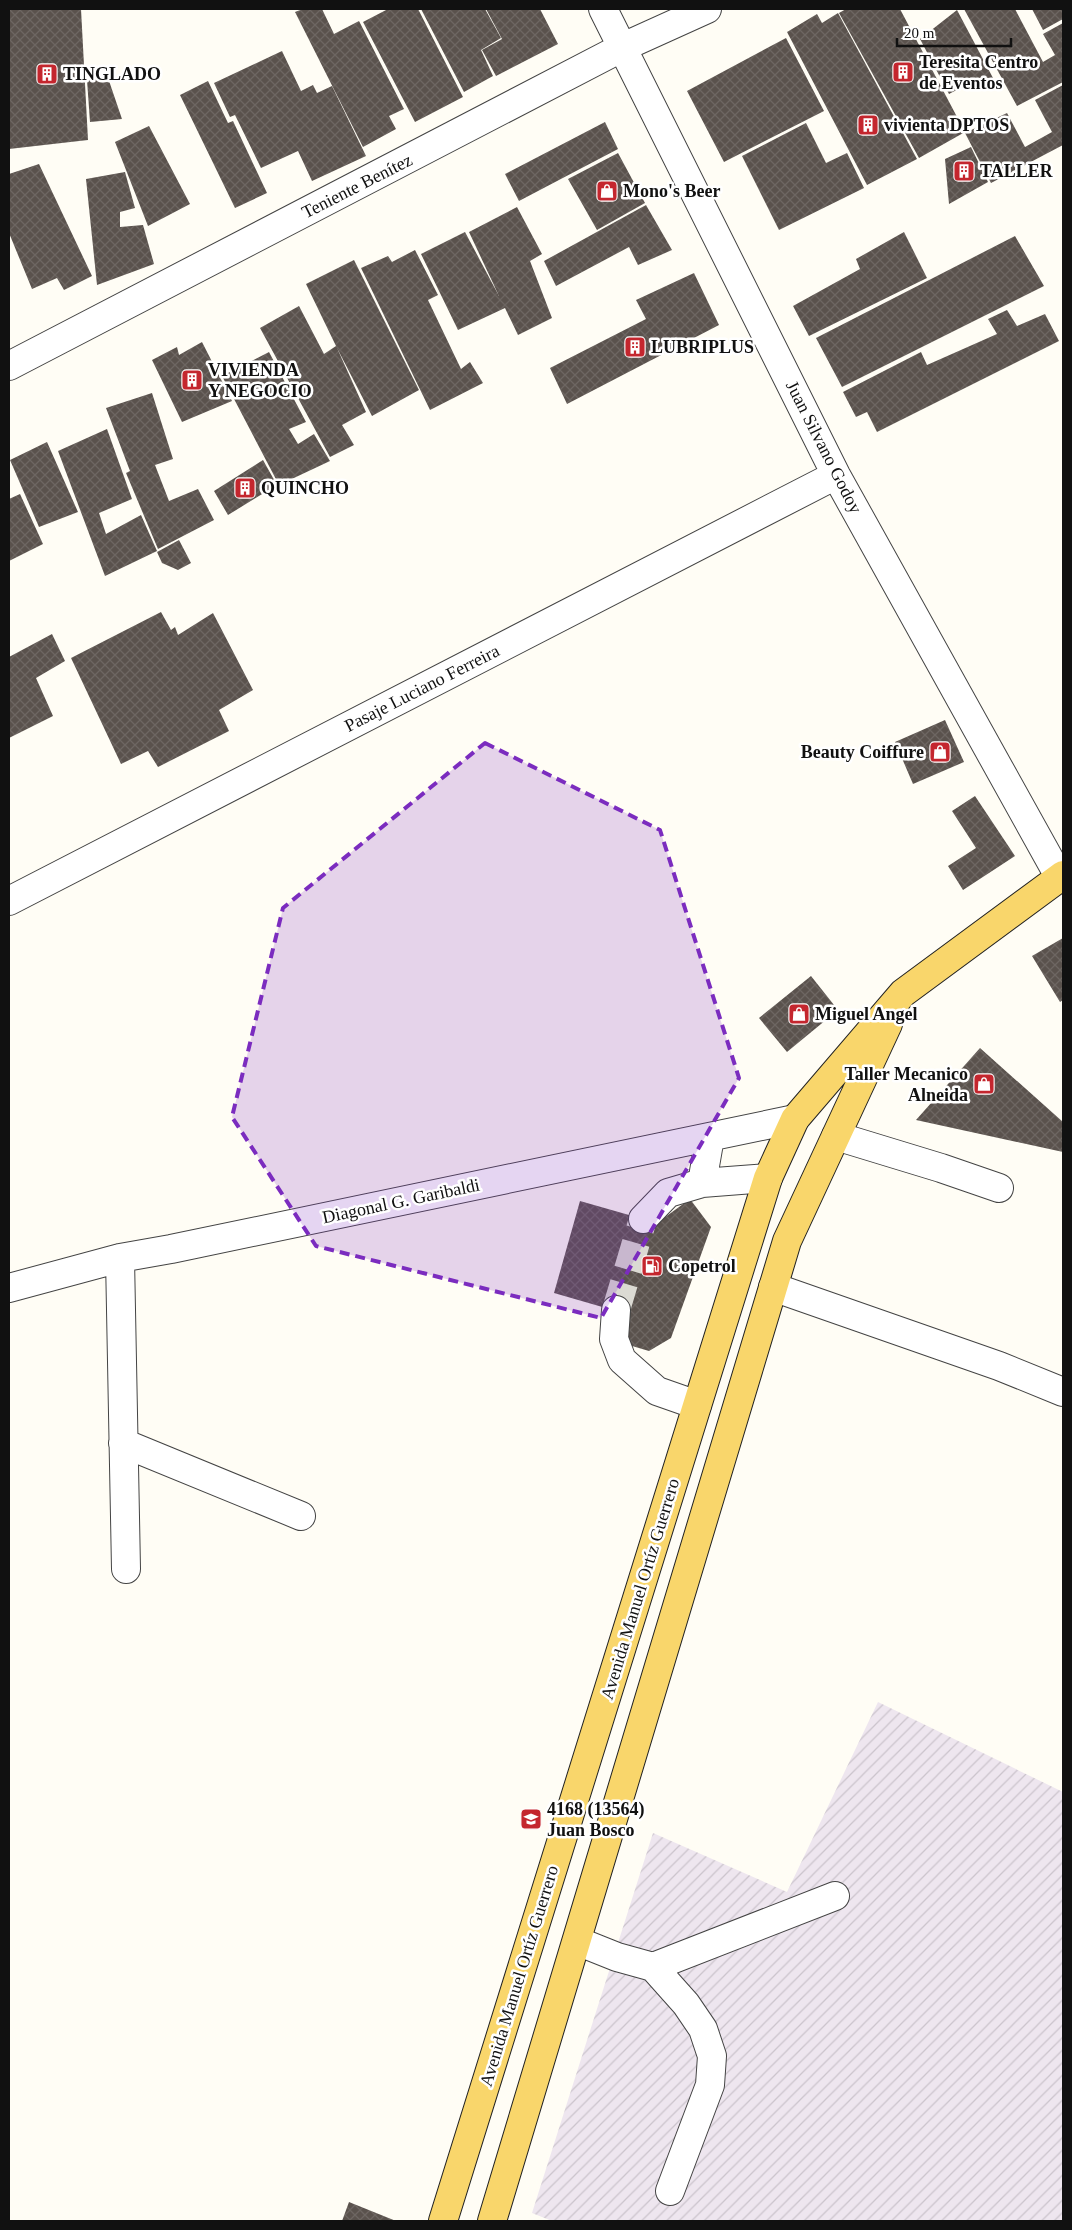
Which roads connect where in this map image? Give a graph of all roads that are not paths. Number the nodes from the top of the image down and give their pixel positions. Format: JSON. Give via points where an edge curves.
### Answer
{"nodes":[{"id":1,"x":604,"y":9,"type":"edge"},
{"id":2,"x":708,"y":9,"type":"edge"},
{"id":3,"x":623,"y":47,"type":"junction"},
{"id":4,"x":9,"y":366,"type":"edge"},
{"id":5,"x":836,"y":475,"type":"junction"},
{"id":6,"x":1062,"y":876,"type":"edge"},
{"id":7,"x":9,"y":901,"type":"edge"},
{"id":8,"x":902,"y":993,"type":"junction"},
{"id":9,"x":794,"y":1119,"type":"junction"},
{"id":10,"x":836,"y":1136,"type":"junction"},
{"id":11,"x":710,"y":1137,"type":"junction"},
{"id":12,"x":768,"y":1178,"type":"junction"},
{"id":13,"x":702,"y":1183,"type":"junction"},
{"id":14,"x":999,"y":1188,"type":"dead end"},
{"id":15,"x":643,"y":1219,"type":"tunnel mouth"},
{"id":16,"x":120,"y":1258,"type":"junction"},
{"id":17,"x":773,"y":1287,"type":"junction"},
{"id":18,"x":9,"y":1288,"type":"edge"},
{"id":19,"x":616,"y":1310,"type":"tunnel mouth"},
{"id":20,"x":1063,"y":1392,"type":"edge"},
{"id":21,"x":697,"y":1405,"type":"junction"},
{"id":22,"x":124,"y":1443,"type":"junction"},
{"id":23,"x":301,"y":1516,"type":"dead end"},
{"id":24,"x":126,"y":1569,"type":"dead end"},
{"id":25,"x":835,"y":1896,"type":"dead end"},
{"id":26,"x":577,"y":1941,"type":"junction"},
{"id":27,"x":653,"y":1967,"type":"junction"},
{"id":28,"x":670,"y":2191,"type":"dead end"},
{"id":29,"x":443,"y":2221,"type":"edge"},
{"id":30,"x":492,"y":2221,"type":"edge"}],
"edges":[{"from":1,"to":3,"type":"street","name":"Juan Silvano Godoy"},
{"from":2,"to":3,"type":"street","name":"Teniente Benítez"},
{"from":3,"to":4,"type":"street","name":"Teniente Benítez"},
{"from":3,"to":5,"type":"street","name":"Juan Silvano Godoy"},
{"from":5,"to":6,"type":"street","name":"Juan Silvano Godoy"},
{"from":5,"to":7,"type":"street","name":"Pasaje Luciano Ferreira"},
{"from":6,"to":8,"type":"main road","name":"Avenida Manuel Ortíz Guerrero"},
{"from":8,"to":9,"type":"main road","name":"Avenida Manuel Ortíz Guerrero"},
{"from":8,"to":10,"type":"main road","name":"Avenida Manuel Ortíz Guerrero"},
{"from":9,"to":11,"type":"street","name":"Diagonal G. Garibaldi"},
{"from":9,"to":12,"type":"main road","name":"Avenida Manuel Ortíz Guerrero"},
{"from":10,"to":14,"type":"street"},
{"from":10,"to":17,"type":"main road","name":"Avenida Manuel Ortíz Guerrero","via":[[787,1241]]},
{"from":11,"to":13,"type":"street"},
{"from":11,"to":16,"type":"street","name":"Diagonal G. Garibaldi"},
{"from":12,"to":13,"type":"street"},
{"from":12,"to":21,"type":"main road","name":"Avenida Manuel Ortíz Guerrero"},
{"from":13,"to":15,"type":"street","via":[[668,1194]]},
{"from":16,"to":18,"type":"street","name":"Diagonal G. Garibaldi"},
{"from":16,"to":22,"type":"street"},
{"from":17,"to":20,"type":"street","via":[[999,1366]]},
{"from":17,"to":26,"type":"main road","name":"Avenida Manuel Ortíz Guerrero"},
{"from":19,"to":21,"type":"street","via":[[614,1339],[622,1360],[657,1391]]},
{"from":21,"to":29,"type":"main road","name":"Avenida Manuel Ortíz Guerrero"},
{"from":22,"to":23,"type":"street"},
{"from":22,"to":24,"type":"street"},
{"from":25,"to":27,"type":"street"},
{"from":26,"to":27,"type":"street"},
{"from":26,"to":30,"type":"main road","name":"Avenida Manuel Ortíz Guerrero"},
{"from":27,"to":28,"type":"street","via":[[686,2004],[703,2030],[712,2056],[710,2086]]}]}
